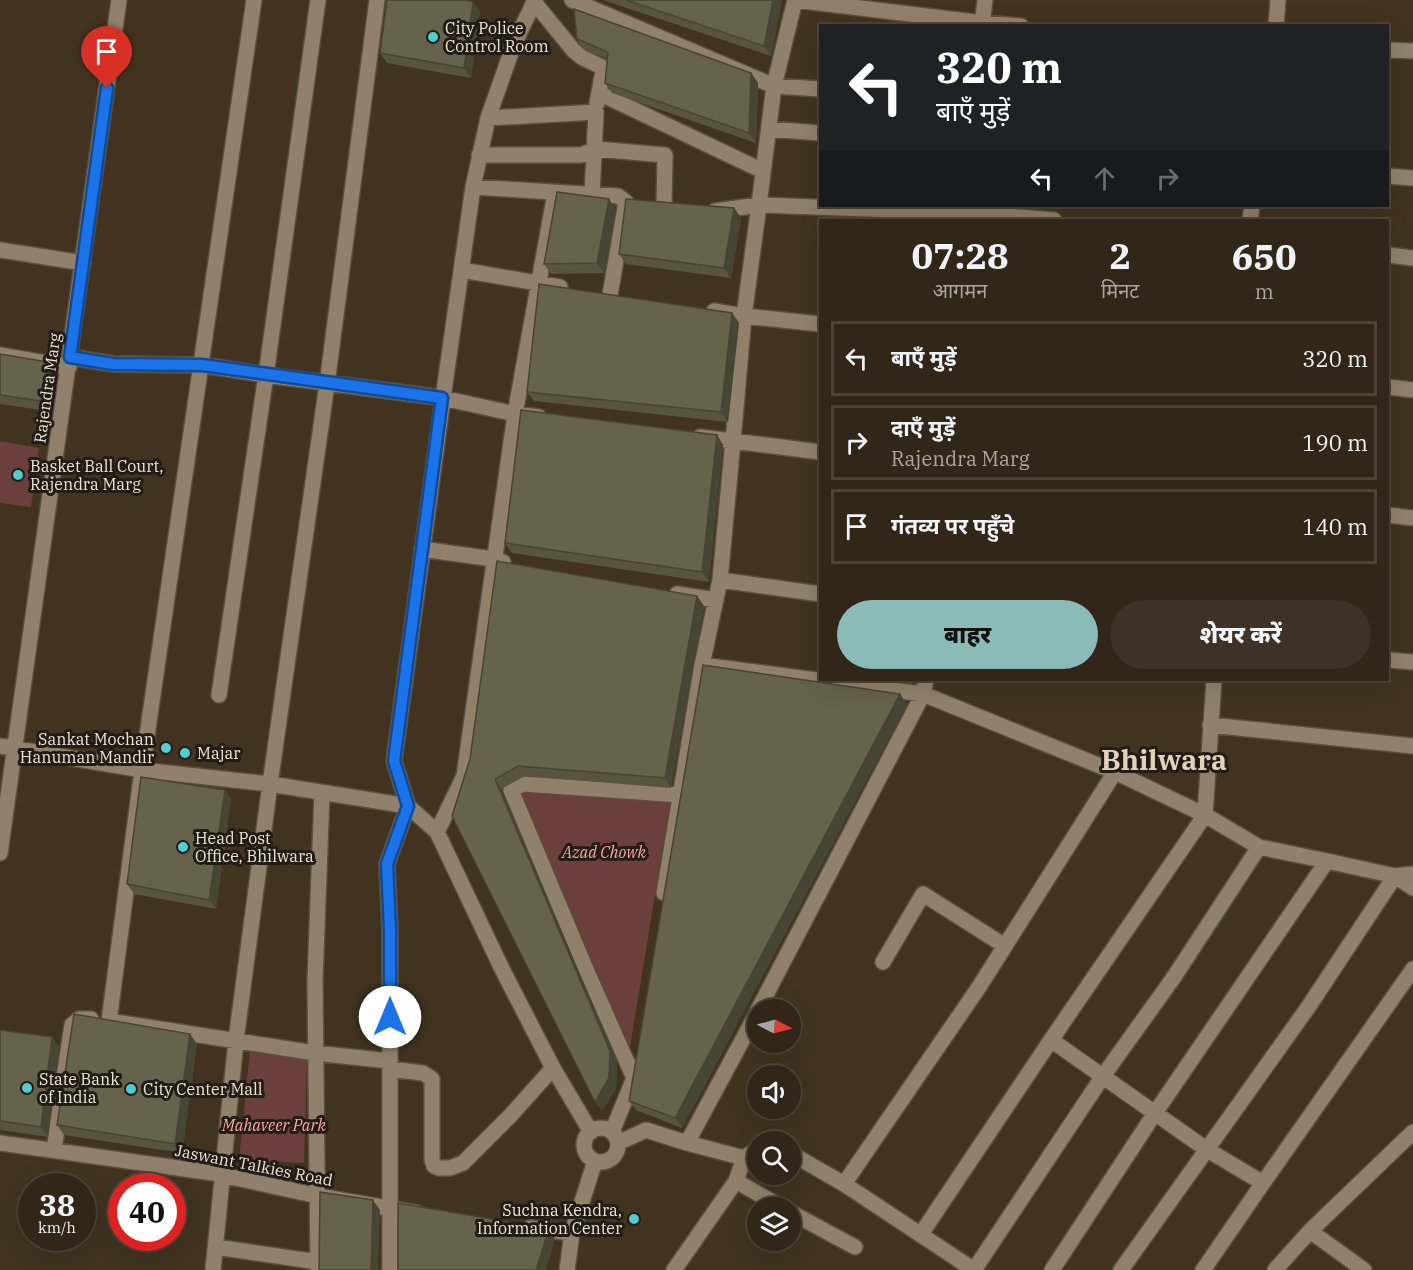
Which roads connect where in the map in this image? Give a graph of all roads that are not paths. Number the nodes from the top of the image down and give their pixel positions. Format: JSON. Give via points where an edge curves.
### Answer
{"nodes":[{"id":1,"x":119,"y":0,"type":"edge"},
{"id":2,"x":254,"y":0,"type":"edge"},
{"id":3,"x":318,"y":0,"type":"edge"},
{"id":4,"x":377,"y":0,"type":"edge"},
{"id":5,"x":572,"y":0,"type":"edge"},
{"id":6,"x":985,"y":0,"type":"edge"},
{"id":7,"x":1278,"y":0,"type":"edge"},
{"id":8,"x":534,"y":1,"type":"edge"},
{"id":9,"x":982,"y":24,"type":"edge"},
{"id":10,"x":1276,"y":24,"type":"edge"},
{"id":11,"x":1389,"y":50,"type":"edge"},
{"id":12,"x":1413,"y":51,"type":"edge"},
{"id":13,"x":774,"y":86,"type":"junction"},
{"id":14,"x":819,"y":89,"type":"edge"},
{"id":15,"x":599,"y":93,"type":"junction"},
{"id":16,"x":596,"y":112,"type":"junction"},
{"id":17,"x":488,"y":118,"type":"junction"},
{"id":18,"x":769,"y":129,"type":"junction"},
{"id":19,"x":819,"y":133,"type":"edge"},
{"id":20,"x":596,"y":148,"type":"junction"},
{"id":21,"x":480,"y":155,"type":"junction"},
{"id":22,"x":763,"y":171,"type":"junction"},
{"id":23,"x":1389,"y":176,"type":"edge"},
{"id":24,"x":1413,"y":178,"type":"edge"},
{"id":25,"x":474,"y":187,"type":"junction"},
{"id":26,"x":555,"y":193,"type":"junction"},
{"id":27,"x":592,"y":194,"type":"junction"},
{"id":28,"x":626,"y":202,"type":"junction"},
{"id":29,"x":759,"y":205,"type":"junction"},
{"id":30,"x":698,"y":209,"type":"edge"},
{"id":31,"x":974,"y":213,"type":"edge"},
{"id":32,"x":1043,"y":219,"type":"edge"},
{"id":33,"x":0,"y":250,"type":"edge"},
{"id":34,"x":1389,"y":255,"type":"edge"},
{"id":35,"x":1413,"y":258,"type":"edge"},
{"id":36,"x":83,"y":263,"type":"junction"},
{"id":37,"x":462,"y":270,"type":"junction"},
{"id":38,"x":538,"y":284,"type":"junction"},
{"id":39,"x":579,"y":290,"type":"edge"},
{"id":40,"x":610,"y":295,"type":"edge"},
{"id":41,"x":700,"y":309,"type":"edge"},
{"id":42,"x":744,"y":316,"type":"junction"},
{"id":43,"x":819,"y":324,"type":"edge"},
{"id":44,"x":0,"y":355,"type":"edge"},
{"id":45,"x":69,"y":362,"type":"junction"},
{"id":46,"x":202,"y":365,"type":"junction"},
{"id":47,"x":266,"y":375,"type":"junction"},
{"id":48,"x":327,"y":384,"type":"junction"},
{"id":49,"x":1389,"y":387,"type":"edge"},
{"id":50,"x":1413,"y":390,"type":"edge"},
{"id":51,"x":442,"y":398,"type":"junction"},
{"id":52,"x":515,"y":414,"type":"junction"},
{"id":53,"x":549,"y":418,"type":"edge"},
{"id":54,"x":687,"y":435,"type":"edge"},
{"id":55,"x":733,"y":441,"type":"junction"},
{"id":56,"x":819,"y":452,"type":"edge"},
{"id":57,"x":1389,"y":515,"type":"edge"},
{"id":58,"x":1413,"y":518,"type":"edge"},
{"id":59,"x":422,"y":549,"type":"junction"},
{"id":60,"x":494,"y":559,"type":"junction"},
{"id":61,"x":513,"y":565,"type":"edge"},
{"id":62,"x":720,"y":580,"type":"junction"},
{"id":63,"x":658,"y":591,"type":"edge"},
{"id":64,"x":819,"y":594,"type":"edge"},
{"id":65,"x":716,"y":600,"type":"junction"},
{"id":66,"x":1389,"y":660,"type":"edge"},
{"id":67,"x":1413,"y":662,"type":"edge"},
{"id":68,"x":702,"y":665,"type":"junction"},
{"id":69,"x":819,"y":677,"type":"edge"},
{"id":70,"x":864,"y":681,"type":"edge"},
{"id":71,"x":1214,"y":681,"type":"edge"},
{"id":72,"x":925,"y":687,"type":"edge"},
{"id":73,"x":219,"y":694,"type":"dead end"},
{"id":74,"x":1210,"y":725,"type":"junction"},
{"id":75,"x":1413,"y":746,"type":"edge"},
{"id":76,"x":7,"y":747,"type":"edge"},
{"id":77,"x":142,"y":770,"type":"junction"},
{"id":78,"x":1114,"y":772,"type":"junction"},
{"id":79,"x":270,"y":784,"type":"junction"},
{"id":80,"x":322,"y":793,"type":"junction"},
{"id":81,"x":408,"y":806,"type":"junction"},
{"id":82,"x":682,"y":806,"type":"junction"},
{"id":83,"x":3,"y":815,"type":"edge"},
{"id":84,"x":1205,"y":815,"type":"junction"},
{"id":85,"x":436,"y":832,"type":"junction"},
{"id":86,"x":1259,"y":847,"type":"junction"},
{"id":87,"x":0,"y":853,"type":"edge"},
{"id":88,"x":1327,"y":861,"type":"junction"},
{"id":89,"x":1413,"y":874,"type":"edge"},
{"id":90,"x":1395,"y":876,"type":"junction"},
{"id":91,"x":1413,"y":888,"type":"edge"},
{"id":92,"x":662,"y":906,"type":"edge"},
{"id":93,"x":1005,"y":946,"type":"junction"},
{"id":94,"x":883,"y":962,"type":"dead end"},
{"id":95,"x":1413,"y":969,"type":"edge"},
{"id":96,"x":763,"y":999,"type":"edge"},
{"id":97,"x":109,"y":1021,"type":"junction"},
{"id":98,"x":747,"y":1031,"type":"edge"},
{"id":99,"x":236,"y":1040,"type":"junction"},
{"id":100,"x":1051,"y":1040,"type":"junction"},
{"id":101,"x":315,"y":1053,"type":"junction"},
{"id":102,"x":638,"y":1055,"type":"edge"},
{"id":103,"x":390,"y":1065,"type":"junction"},
{"id":104,"x":553,"y":1068,"type":"junction"},
{"id":105,"x":1103,"y":1076,"type":"junction"},
{"id":106,"x":634,"y":1078,"type":"junction"},
{"id":107,"x":1155,"y":1113,"type":"junction"},
{"id":108,"x":591,"y":1132,"type":"junction"},
{"id":109,"x":1413,"y":1132,"type":"edge"},
{"id":110,"x":615,"y":1138,"type":"junction"},
{"id":111,"x":0,"y":1143,"type":"edge"},
{"id":112,"x":687,"y":1143,"type":"junction"},
{"id":113,"x":1206,"y":1149,"type":"junction"},
{"id":114,"x":54,"y":1150,"type":"junction"},
{"id":115,"x":747,"y":1156,"type":"edge"},
{"id":116,"x":744,"y":1158,"type":"junction"},
{"id":117,"x":801,"y":1159,"type":"edge"},
{"id":118,"x":595,"y":1161,"type":"junction"},
{"id":119,"x":223,"y":1175,"type":"junction"},
{"id":120,"x":736,"y":1181,"type":"junction"},
{"id":121,"x":1263,"y":1183,"type":"junction"},
{"id":122,"x":844,"y":1184,"type":"junction"},
{"id":123,"x":318,"y":1196,"type":"junction"},
{"id":124,"x":764,"y":1197,"type":"edge"},
{"id":125,"x":391,"y":1209,"type":"junction"},
{"id":126,"x":436,"y":1215,"type":"edge"},
{"id":127,"x":801,"y":1218,"type":"edge"},
{"id":128,"x":515,"y":1226,"type":"edge"},
{"id":129,"x":1310,"y":1231,"type":"junction"},
{"id":130,"x":572,"y":1233,"type":"junction"},
{"id":131,"x":921,"y":1234,"type":"junction"},
{"id":132,"x":216,"y":1247,"type":"junction"},
{"id":133,"x":855,"y":1247,"type":"dead end"},
{"id":134,"x":318,"y":1266,"type":"edge"},
{"id":135,"x":213,"y":1270,"type":"edge"},
{"id":136,"x":390,"y":1270,"type":"edge"},
{"id":137,"x":567,"y":1270,"type":"edge"},
{"id":138,"x":674,"y":1270,"type":"edge"},
{"id":139,"x":974,"y":1270,"type":"edge"},
{"id":140,"x":1052,"y":1270,"type":"edge"},
{"id":141,"x":1121,"y":1270,"type":"edge"},
{"id":142,"x":1203,"y":1270,"type":"edge"},
{"id":143,"x":1275,"y":1270,"type":"edge"},
{"id":144,"x":1364,"y":1270,"type":"edge"}],
"edges":[{"from":1,"to":36,"type":"street","name":"Rajendra Marg"},
{"from":2,"to":46,"type":"street"},
{"from":3,"to":47,"type":"street"},
{"from":4,"to":48,"type":"street"},
{"from":5,"to":13,"type":"street"},
{"from":6,"to":9,"type":"street"},
{"from":7,"to":10,"type":"street"},
{"from":8,"to":15,"type":"street","via":[[574,51],[602,67]]},
{"from":8,"to":17,"type":"street"},
{"from":9,"to":13,"type":"street","via":[[795,0]]},
{"from":11,"to":12,"type":"street"},
{"from":13,"to":14,"type":"street"},
{"from":13,"to":18,"type":"street"},
{"from":15,"to":16,"type":"street"},
{"from":15,"to":22,"type":"street"},
{"from":16,"to":17,"type":"street"},
{"from":16,"to":20,"type":"street"},
{"from":17,"to":21,"type":"street"},
{"from":18,"to":19,"type":"street"},
{"from":18,"to":22,"type":"street"},
{"from":20,"to":21,"type":"street","via":[[581,155]]},
{"from":20,"to":27,"type":"street"},
{"from":20,"to":28,"type":"street","via":[[665,155],[669,206]]},
{"from":21,"to":25,"type":"street"},
{"from":22,"to":29,"type":"street"},
{"from":23,"to":24,"type":"street"},
{"from":25,"to":26,"type":"street"},
{"from":25,"to":37,"type":"street"},
{"from":26,"to":27,"type":"street"},
{"from":26,"to":38,"type":"street"},
{"from":27,"to":28,"type":"street","via":[[618,196]]},
{"from":28,"to":40,"type":"street"},
{"from":29,"to":30,"type":"street","via":[[721,212]]},
{"from":29,"to":31,"type":"street"},
{"from":29,"to":42,"type":"street"},
{"from":31,"to":32,"type":"street"},
{"from":33,"to":36,"type":"street"},
{"from":34,"to":35,"type":"street"},
{"from":36,"to":45,"type":"street","name":"Rajendra Marg"},
{"from":37,"to":38,"type":"street"},
{"from":37,"to":51,"type":"street"},
{"from":38,"to":39,"type":"street"},
{"from":38,"to":52,"type":"street"},
{"from":41,"to":42,"type":"street"},
{"from":42,"to":43,"type":"street"},
{"from":42,"to":55,"type":"street"},
{"from":44,"to":45,"type":"street"},
{"from":45,"to":46,"type":"street"},
{"from":45,"to":76,"type":"street","name":"Rajendra Marg"},
{"from":46,"to":47,"type":"street"},
{"from":46,"to":77,"type":"street"},
{"from":47,"to":48,"type":"street"},
{"from":47,"to":73,"type":"street"},
{"from":48,"to":51,"type":"street"},
{"from":48,"to":79,"type":"street"},
{"from":49,"to":50,"type":"street"},
{"from":51,"to":52,"type":"street"},
{"from":51,"to":59,"type":"street"},
{"from":52,"to":53,"type":"street"},
{"from":52,"to":60,"type":"street"},
{"from":54,"to":55,"type":"street"},
{"from":55,"to":56,"type":"street"},
{"from":55,"to":62,"type":"street"},
{"from":57,"to":58,"type":"street"},
{"from":59,"to":60,"type":"street"},
{"from":59,"to":81,"type":"street","via":[[394,761]]},
{"from":60,"to":61,"type":"street"},
{"from":60,"to":85,"type":"street","via":[[482,687],[464,776]]},
{"from":62,"to":64,"type":"street"},
{"from":62,"to":65,"type":"street"},
{"from":63,"to":65,"type":"street"},
{"from":65,"to":68,"type":"street"},
{"from":66,"to":67,"type":"street"},
{"from":68,"to":69,"type":"street"},
{"from":68,"to":82,"type":"street","via":[[695,742]]},
{"from":70,"to":72,"type":"street"},
{"from":71,"to":74,"type":"street"},
{"from":72,"to":78,"type":"street"},
{"from":72,"to":96,"type":"street","via":[[781,955]]},
{"from":74,"to":75,"type":"street"},
{"from":74,"to":84,"type":"street"},
{"from":76,"to":77,"type":"street"},
{"from":76,"to":83,"type":"street","name":"Rajendra Marg"},
{"from":77,"to":79,"type":"street"},
{"from":77,"to":97,"type":"street"},
{"from":78,"to":84,"type":"street"},
{"from":78,"to":93,"type":"street"},
{"from":79,"to":80,"type":"street"},
{"from":79,"to":99,"type":"street"},
{"from":80,"to":81,"type":"street"},
{"from":80,"to":101,"type":"street"},
{"from":81,"to":85,"type":"street"},
{"from":81,"to":103,"type":"street","via":[[387,864]]},
{"from":82,"to":92,"type":"street","via":[[671,887]]},
{"from":82,"to":106,"type":"street","via":[[523,784],[511,790]]},
{"from":83,"to":87,"type":"street","name":"Rajendra Marg"},
{"from":84,"to":86,"type":"street"},
{"from":84,"to":100,"type":"street"},
{"from":85,"to":104,"type":"street"},
{"from":86,"to":88,"type":"street"},
{"from":86,"to":105,"type":"street"},
{"from":88,"to":90,"type":"street"},
{"from":88,"to":107,"type":"street"},
{"from":89,"to":90,"type":"street"},
{"from":90,"to":91,"type":"street"},
{"from":90,"to":113,"type":"street","via":[[1309,1006]]},
{"from":93,"to":94,"type":"street","via":[[923,894]]},
{"from":93,"to":122,"type":"street"},
{"from":95,"to":121,"type":"street"},
{"from":97,"to":99,"type":"street"},
{"from":97,"to":114,"type":"street","via":[[79,1019],[72,1025]]},
{"from":98,"to":112,"type":"street"},
{"from":99,"to":101,"type":"street"},
{"from":99,"to":119,"type":"street"},
{"from":100,"to":105,"type":"street"},
{"from":100,"to":131,"type":"street"},
{"from":101,"to":103,"type":"street"},
{"from":101,"to":123,"type":"street"},
{"from":102,"to":106,"type":"street"},
{"from":103,"to":104,"type":"street","via":[[432,1079],[432,1160],[439,1168],[463,1163]]},
{"from":103,"to":125,"type":"street"},
{"from":104,"to":108,"type":"street"},
{"from":105,"to":107,"type":"street"},
{"from":105,"to":139,"type":"street"},
{"from":106,"to":110,"type":"street"},
{"from":107,"to":113,"type":"street"},
{"from":107,"to":140,"type":"street"},
{"from":108,"to":110,"type":"street","via":[[602,1128]]},
{"from":108,"to":118,"type":"street","via":[[585,1140],[585,1150]]},
{"from":109,"to":129,"type":"street"},
{"from":110,"to":112,"type":"street","via":[[646,1130]]},
{"from":110,"to":118,"type":"street","via":[[618,1148],[614,1157],[605,1162]]},
{"from":111,"to":114,"type":"street","name":"Jaswant Talkies Road"},
{"from":112,"to":116,"type":"street"},
{"from":113,"to":121,"type":"street"},
{"from":113,"to":141,"type":"street"},
{"from":114,"to":119,"type":"street","name":"Jaswant Talkies Road"},
{"from":115,"to":116,"type":"street"},
{"from":116,"to":120,"type":"street"},
{"from":117,"to":122,"type":"street"},
{"from":118,"to":130,"type":"street"},
{"from":119,"to":123,"type":"street","name":"Jaswant Talkies Road"},
{"from":119,"to":132,"type":"street"},
{"from":120,"to":124,"type":"street"},
{"from":120,"to":138,"type":"street"},
{"from":121,"to":142,"type":"street"},
{"from":122,"to":131,"type":"street"},
{"from":123,"to":125,"type":"street","name":"Jaswant Talkies Road"},
{"from":123,"to":134,"type":"street"},
{"from":125,"to":126,"type":"street","name":"Jaswant Talkies Road"},
{"from":125,"to":136,"type":"street"},
{"from":127,"to":133,"type":"street"},
{"from":128,"to":130,"type":"street"},
{"from":129,"to":143,"type":"street"},
{"from":129,"to":144,"type":"street"},
{"from":130,"to":137,"type":"street"},
{"from":131,"to":139,"type":"street"},
{"from":132,"to":134,"type":"street"},
{"from":132,"to":135,"type":"street"}]}
